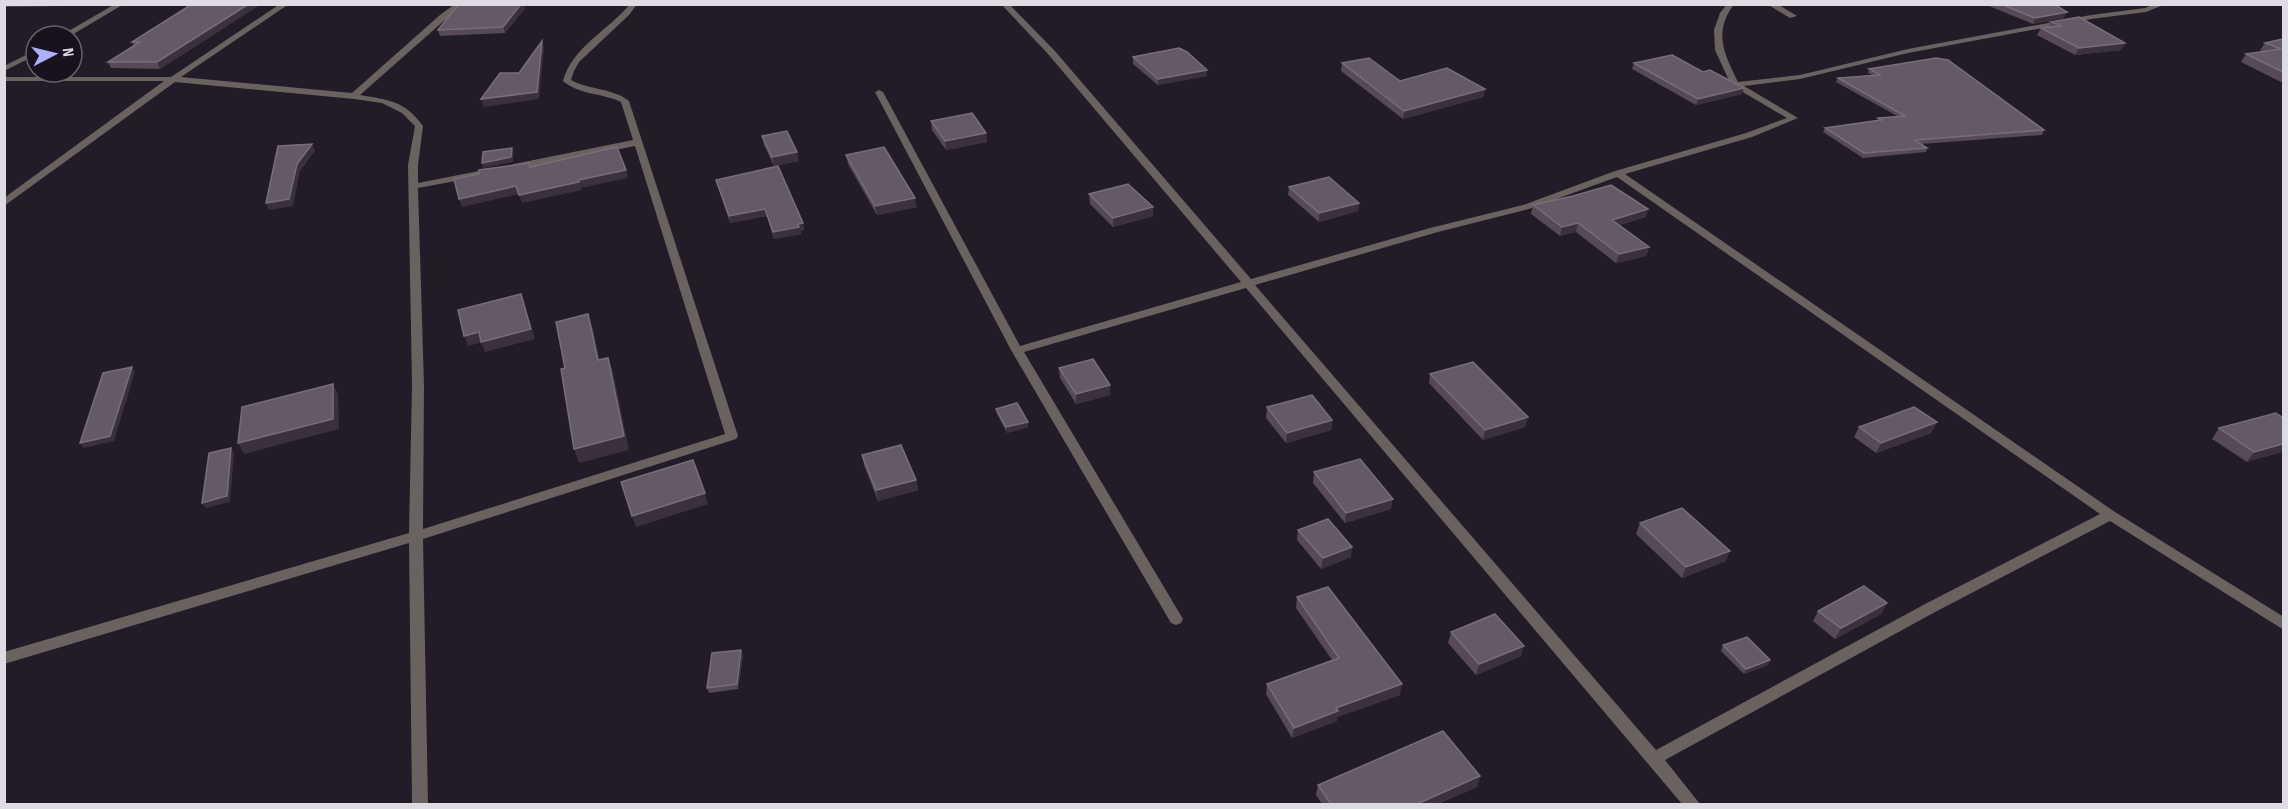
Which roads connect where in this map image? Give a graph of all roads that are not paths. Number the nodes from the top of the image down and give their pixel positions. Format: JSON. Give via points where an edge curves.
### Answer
{"nodes":[{"id":1,"x":121,"y":4,"type":"edge"},
{"id":2,"x":286,"y":4,"type":"edge"},
{"id":3,"x":460,"y":4,"type":"edge"},
{"id":4,"x":634,"y":4,"type":"edge"},
{"id":5,"x":1004,"y":4,"type":"edge"},
{"id":6,"x":1731,"y":4,"type":"edge"},
{"id":7,"x":1770,"y":4,"type":"edge"},
{"id":8,"x":2132,"y":4,"type":"edge"},
{"id":9,"x":2163,"y":4,"type":"edge"},
{"id":10,"x":2146,"y":10,"type":"junction"},
{"id":11,"x":1793,"y":16,"type":"dead end"},
{"id":12,"x":84,"y":25,"type":"edge"},
{"id":13,"x":24,"y":58,"type":"edge"},
{"id":14,"x":4,"y":69,"type":"edge"},
{"id":15,"x":4,"y":79,"type":"edge"},
{"id":16,"x":173,"y":79,"type":"junction"},
{"id":17,"x":1735,"y":85,"type":"junction"},
{"id":18,"x":879,"y":92,"type":"dead end"},
{"id":19,"x":354,"y":96,"type":"junction"},
{"id":20,"x":639,"y":142,"type":"junction"},
{"id":21,"x":1618,"y":173,"type":"junction"},
{"id":22,"x":415,"y":186,"type":"junction"},
{"id":23,"x":4,"y":203,"type":"edge"},
{"id":24,"x":1249,"y":283,"type":"junction"},
{"id":25,"x":1017,"y":350,"type":"junction"},
{"id":26,"x":2110,"y":515,"type":"junction"},
{"id":27,"x":416,"y":537,"type":"junction"},
{"id":28,"x":1176,"y":618,"type":"dead end"},
{"id":29,"x":2283,"y":625,"type":"edge"},
{"id":30,"x":4,"y":658,"type":"edge"},
{"id":31,"x":1653,"y":759,"type":"junction"},
{"id":32,"x":420,"y":804,"type":"edge"},
{"id":33,"x":1692,"y":804,"type":"edge"}],
"edges":[{"from":1,"to":12,"type":"street"},
{"from":2,"to":16,"type":"street"},
{"from":3,"to":19,"type":"street"},
{"from":4,"to":20,"type":"street","via":[[578,57],[567,73],[567,81],[577,88],[615,94],[625,101]]},
{"from":5,"to":24,"type":"street","via":[[1051,52]]},
{"from":6,"to":17,"type":"street","via":[[1718,30],[1719,50]]},
{"from":7,"to":11,"type":"street"},
{"from":8,"to":10,"type":"street"},
{"from":9,"to":10,"type":"street"},
{"from":10,"to":17,"type":"street","via":[[1919,49],[1800,77]]},
{"from":13,"to":14,"type":"street"},
{"from":15,"to":16,"type":"street"},
{"from":16,"to":19,"type":"street"},
{"from":16,"to":23,"type":"street"},
{"from":17,"to":21,"type":"street","via":[[1794,118]]},
{"from":18,"to":25,"type":"street"},
{"from":19,"to":22,"type":"street","via":[[399,105],[419,126],[413,165]]},
{"from":20,"to":22,"type":"street"},
{"from":20,"to":27,"type":"street","via":[[732,436]]},
{"from":21,"to":24,"type":"street","via":[[1526,207]]},
{"from":21,"to":26,"type":"street"},
{"from":22,"to":27,"type":"street"},
{"from":24,"to":25,"type":"street"},
{"from":24,"to":31,"type":"street"},
{"from":25,"to":28,"type":"street"},
{"from":26,"to":29,"type":"street"},
{"from":26,"to":31,"type":"street"},
{"from":27,"to":30,"type":"street"},
{"from":27,"to":32,"type":"street"},
{"from":31,"to":33,"type":"street"}]}
